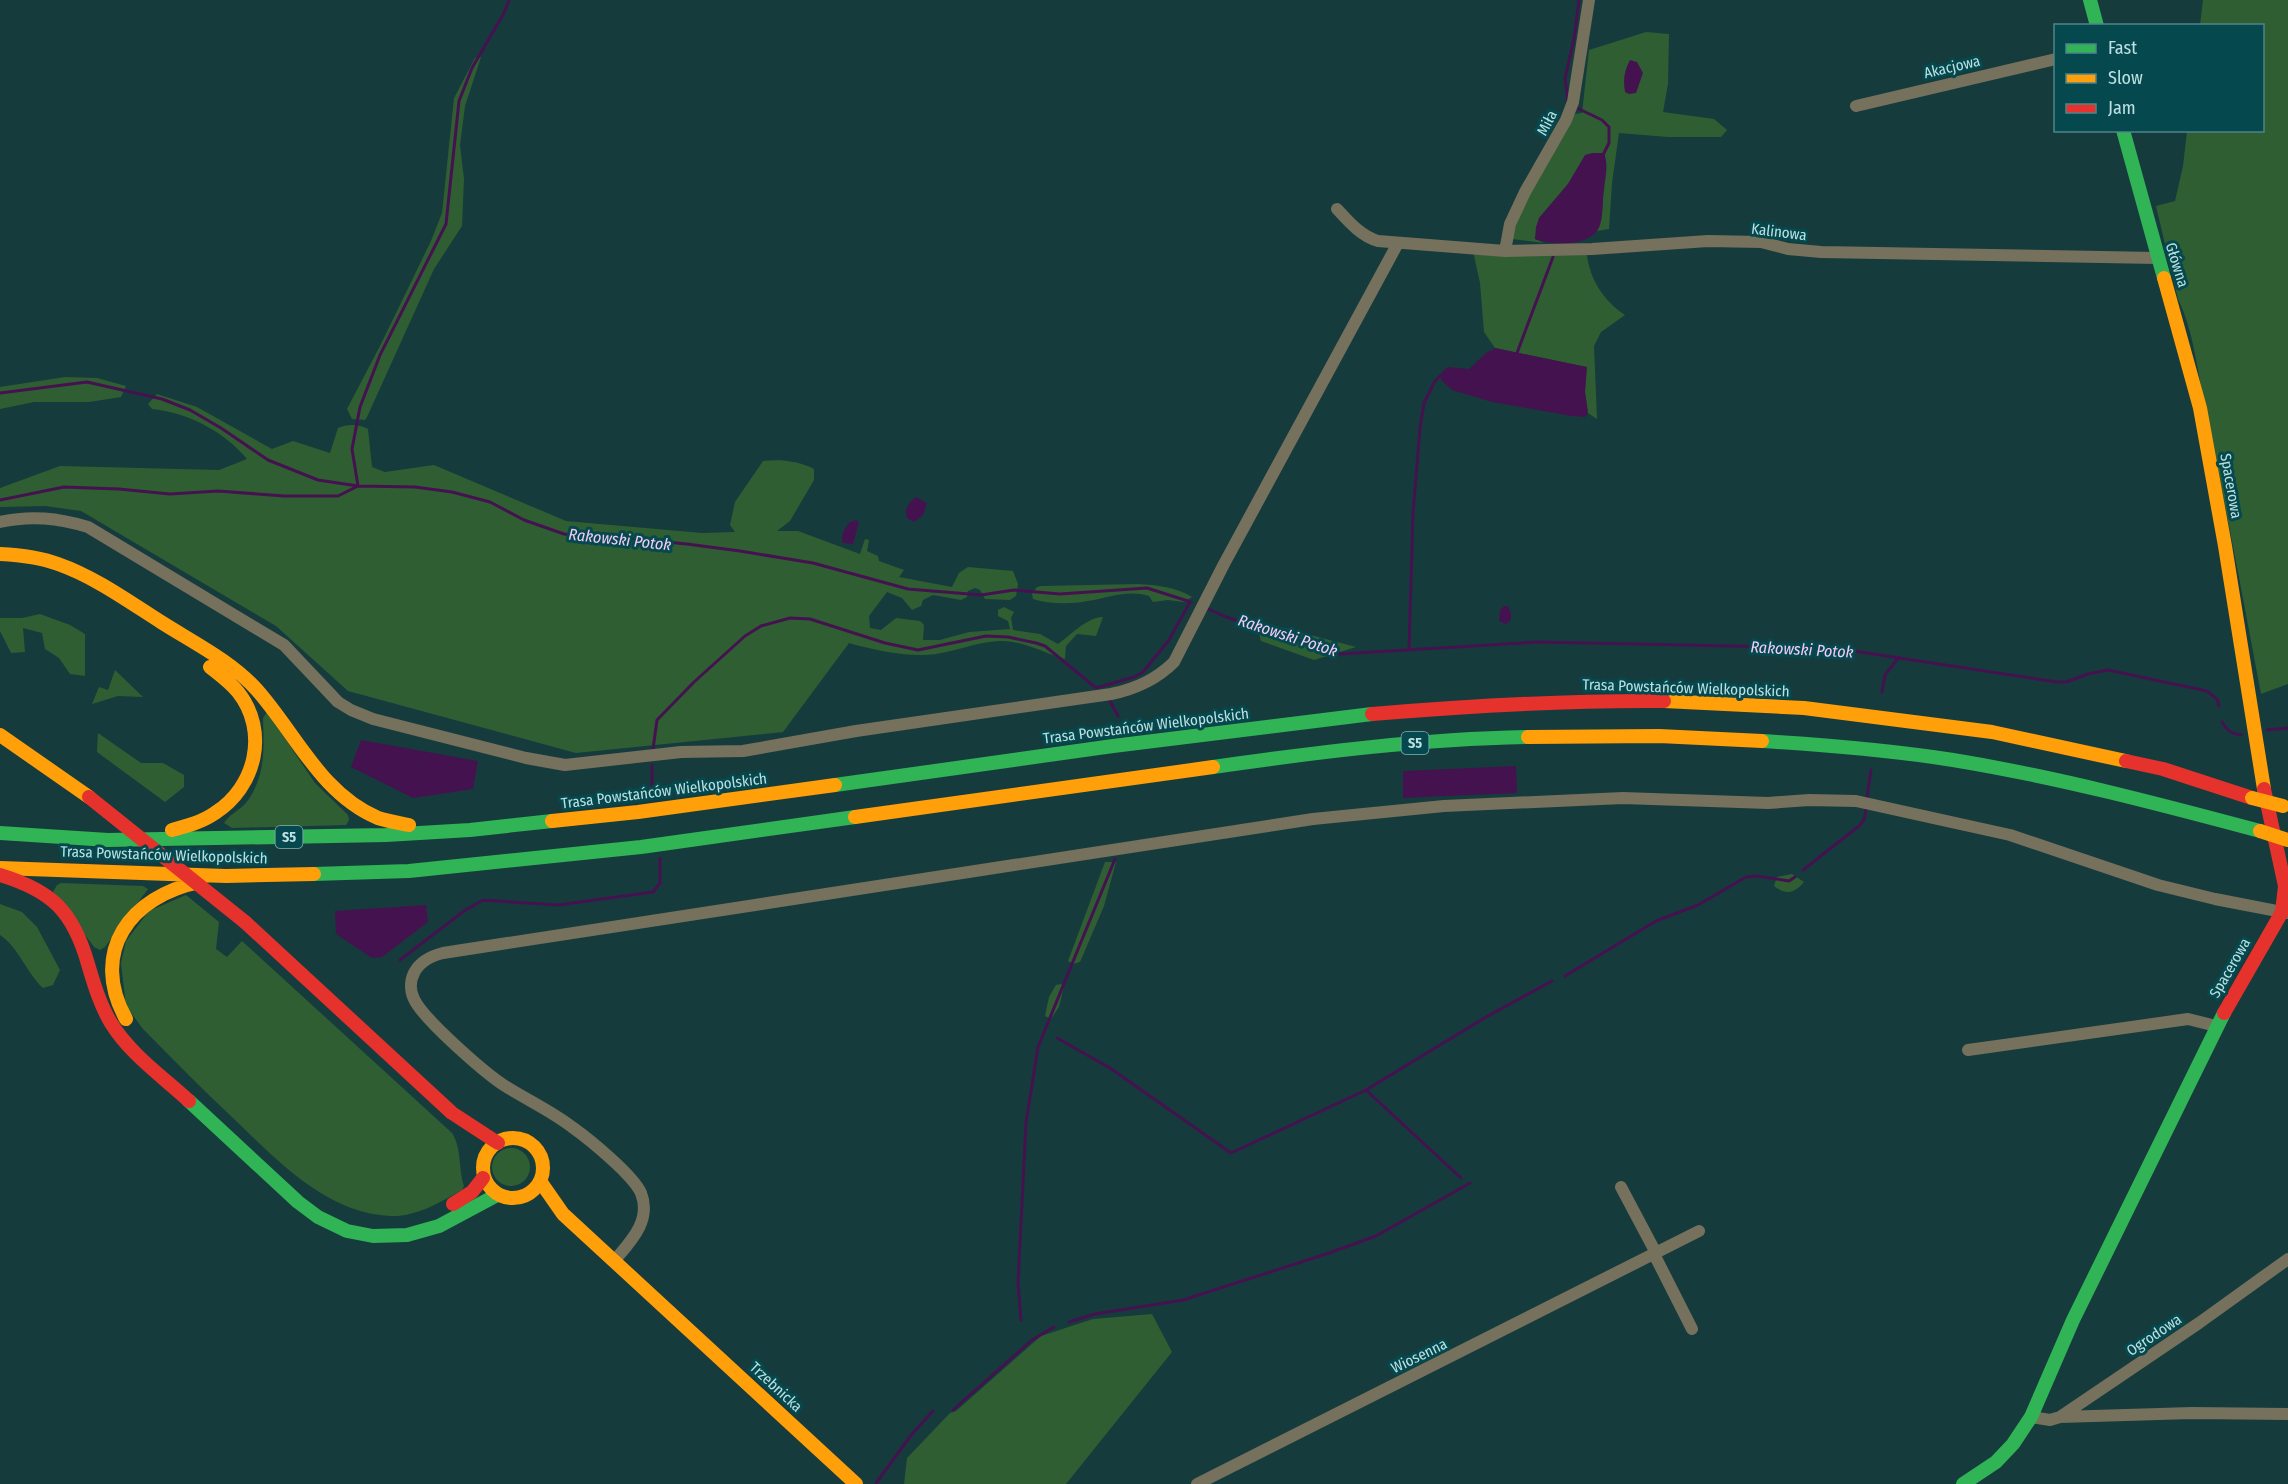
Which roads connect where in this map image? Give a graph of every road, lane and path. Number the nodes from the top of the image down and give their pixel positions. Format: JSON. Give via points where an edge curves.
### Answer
{"nodes":[{"id":1,"x":1589,"y":0,"type":"edge"},
{"id":2,"x":2090,"y":0,"type":"edge"},
{"id":3,"x":2096,"y":24,"type":"edge"},
{"id":4,"x":2054,"y":59,"type":"edge"},
{"id":5,"x":1856,"y":105,"type":"dead end"},
{"id":6,"x":2124,"y":132,"type":"edge"},
{"id":7,"x":1337,"y":209,"type":"dead end"},
{"id":8,"x":1398,"y":243,"type":"junction"},
{"id":9,"x":1505,"y":250,"type":"junction"},
{"id":10,"x":2157,"y":258,"type":"junction"},
{"id":11,"x":2200,"y":408,"type":"joint"},
{"id":12,"x":0,"y":522,"type":"edge"},
{"id":13,"x":0,"y":554,"type":"edge"},
{"id":14,"x":0,"y":568,"type":"edge"},
{"id":15,"x":0,"y":735,"type":"edge"},
{"id":16,"x":2286,"y":807,"type":"edge"},
{"id":17,"x":470,"y":831,"type":"junction"},
{"id":18,"x":0,"y":833,"type":"edge"},
{"id":19,"x":108,"y":840,"type":"junction"},
{"id":20,"x":2288,"y":840,"type":"edge"},
{"id":21,"x":0,"y":868,"type":"edge"},
{"id":22,"x":0,"y":875,"type":"edge"},
{"id":23,"x":226,"y":876,"type":"junction"},
{"id":24,"x":2285,"y":912,"type":"edge"},
{"id":25,"x":2216,"y":1026,"type":"junction"},
{"id":26,"x":1968,"y":1050,"type":"dead end"},
{"id":27,"x":452,"y":1113,"type":"junction"},
{"id":28,"x":498,"y":1143,"type":"junction"},
{"id":29,"x":485,"y":1158,"type":"junction"},
{"id":30,"x":483,"y":1178,"type":"junction"},
{"id":31,"x":540,"y":1181,"type":"junction"},
{"id":32,"x":1621,"y":1187,"type":"dead end"},
{"id":33,"x":497,"y":1195,"type":"junction"},
{"id":34,"x":525,"y":1195,"type":"junction"},
{"id":35,"x":323,"y":1203,"type":"dead end"},
{"id":36,"x":563,"y":1214,"type":"junction"},
{"id":37,"x":363,"y":1221,"type":"dead end"},
{"id":38,"x":1699,"y":1231,"type":"dead end"},
{"id":39,"x":1655,"y":1253,"type":"junction"},
{"id":40,"x":2288,"y":1259,"type":"edge"},
{"id":41,"x":614,"y":1261,"type":"junction"},
{"id":42,"x":1692,"y":1329,"type":"dead end"},
{"id":43,"x":2288,"y":1414,"type":"edge"},
{"id":44,"x":2031,"y":1417,"type":"junction"},
{"id":45,"x":2060,"y":1417,"type":"junction"},
{"id":46,"x":856,"y":1484,"type":"edge"},
{"id":47,"x":1197,"y":1484,"type":"edge"},
{"id":48,"x":1963,"y":1484,"type":"edge"}],
"edges":[{"from":1,"to":9,"type":"street","name":"Miła","via":[[1573,102],[1510,224]]},
{"from":2,"to":3,"type":"main road"},
{"from":4,"to":5,"type":"street","name":"Akacjowa"},
{"from":6,"to":10,"type":"main road","name":"Główna"},
{"from":7,"to":8,"type":"street","name":"Kalinowa","via":[[1369,239]]},
{"from":8,"to":9,"type":"street","name":"Kalinowa"},
{"from":8,"to":12,"type":"street","via":[[1174,662],[1145,684],[1111,694],[856,730],[743,751],[681,752],[549,764],[351,710],[325,690],[284,645],[88,527],[37,516]]},
{"from":9,"to":10,"type":"street","name":"Kalinowa","via":[[1708,241],[1761,242],[1821,252]]},
{"from":10,"to":11,"type":"main road","name":"Główna"},
{"from":11,"to":24,"type":"main road","name":"Spacerowa","via":[[2265,799],[2285,886]]},
{"from":13,"to":17,"type":"main road","via":[[34,555],[74,570],[237,670],[267,700],[326,780],[358,808],[380,820],[404,825]]},
{"from":14,"to":19,"type":"main road","via":[[30,569],[50,575],[118,610],[224,678],[240,694],[250,713],[255,758],[248,780],[222,811],[182,829]]},
{"from":15,"to":27,"type":"main road","bridge":true,"via":[[89,797],[245,922]]},
{"from":16,"to":17,"type":"main road","name":"Trasa Powstańców Wielkopolskich","number":"S5","bridge":true,"via":[[2163,769],[1992,732],[1804,708],[1694,701],[1582,700],[1348,716]]},
{"from":17,"to":19,"type":"main road","name":"Trasa Powstańców Wielkopolskich","number":"S5"},
{"from":18,"to":19,"type":"main road","name":"Trasa Powstańców Wielkopolskich","number":"S5"},
{"from":20,"to":23,"type":"main road","name":"Trasa Powstańców Wielkopolskich","number":"S5","bridge":true,"via":[[2148,800],[1984,765],[1804,743],[1581,736],[1350,748],[641,847],[409,871]]},
{"from":21,"to":23,"type":"main road","name":"Trasa Powstańców Wielkopolskich","number":"S5"},
{"from":22,"to":33,"type":"main road","via":[[45,894],[67,915],[80,936],[103,1009],[124,1041],[318,1217],[346,1230],[399,1236],[439,1226]]},
{"from":23,"to":35,"type":"main road","via":[[174,888],[156,897],[128,921],[113,951],[114,995],[123,1016],[145,1044],[274,1165]]},
{"from":24,"to":25,"type":"main road","name":"Spacerowa"},
{"from":24,"to":41,"type":"street","via":[[2158,885],[2010,835],[1874,804],[1623,798],[1444,806],[1313,819],[443,953],[425,960],[414,972],[411,986],[414,1000],[428,1018],[495,1079],[574,1128],[636,1186],[642,1200],[642,1219],[634,1238]]},
{"from":25,"to":26,"type":"street","via":[[2188,1019]]},
{"from":25,"to":44,"type":"main road","name":"Spacerowa","via":[[2073,1320]]},
{"from":27,"to":28,"type":"main road"},
{"from":27,"to":29,"type":"main road"},
{"from":28,"to":29,"type":"main road"},
{"from":28,"to":31,"type":"main road","via":[[514,1138],[532,1145],[542,1161]]},
{"from":29,"to":30,"type":"main road"},
{"from":30,"to":33,"type":"main road"},
{"from":30,"to":37,"type":"main road","via":[[472,1192],[424,1218],[395,1224]]},
{"from":31,"to":34,"type":"main road"},
{"from":31,"to":36,"type":"main road"},
{"from":32,"to":39,"type":"street"},
{"from":33,"to":34,"type":"main road"},
{"from":34,"to":36,"type":"main road"},
{"from":36,"to":41,"type":"main road","name":"Trzebnicka"},
{"from":38,"to":39,"type":"street","name":"Wiosenna"},
{"from":39,"to":42,"type":"street"},
{"from":39,"to":47,"type":"street","name":"Wiosenna"},
{"from":40,"to":45,"type":"street","name":"Ogrodowa"},
{"from":41,"to":46,"type":"main road","name":"Trzebnicka"},
{"from":43,"to":45,"type":"street"},
{"from":44,"to":45,"type":"street"},
{"from":44,"to":48,"type":"main road","name":"Spacerowa","via":[[1996,1462]]}]}
